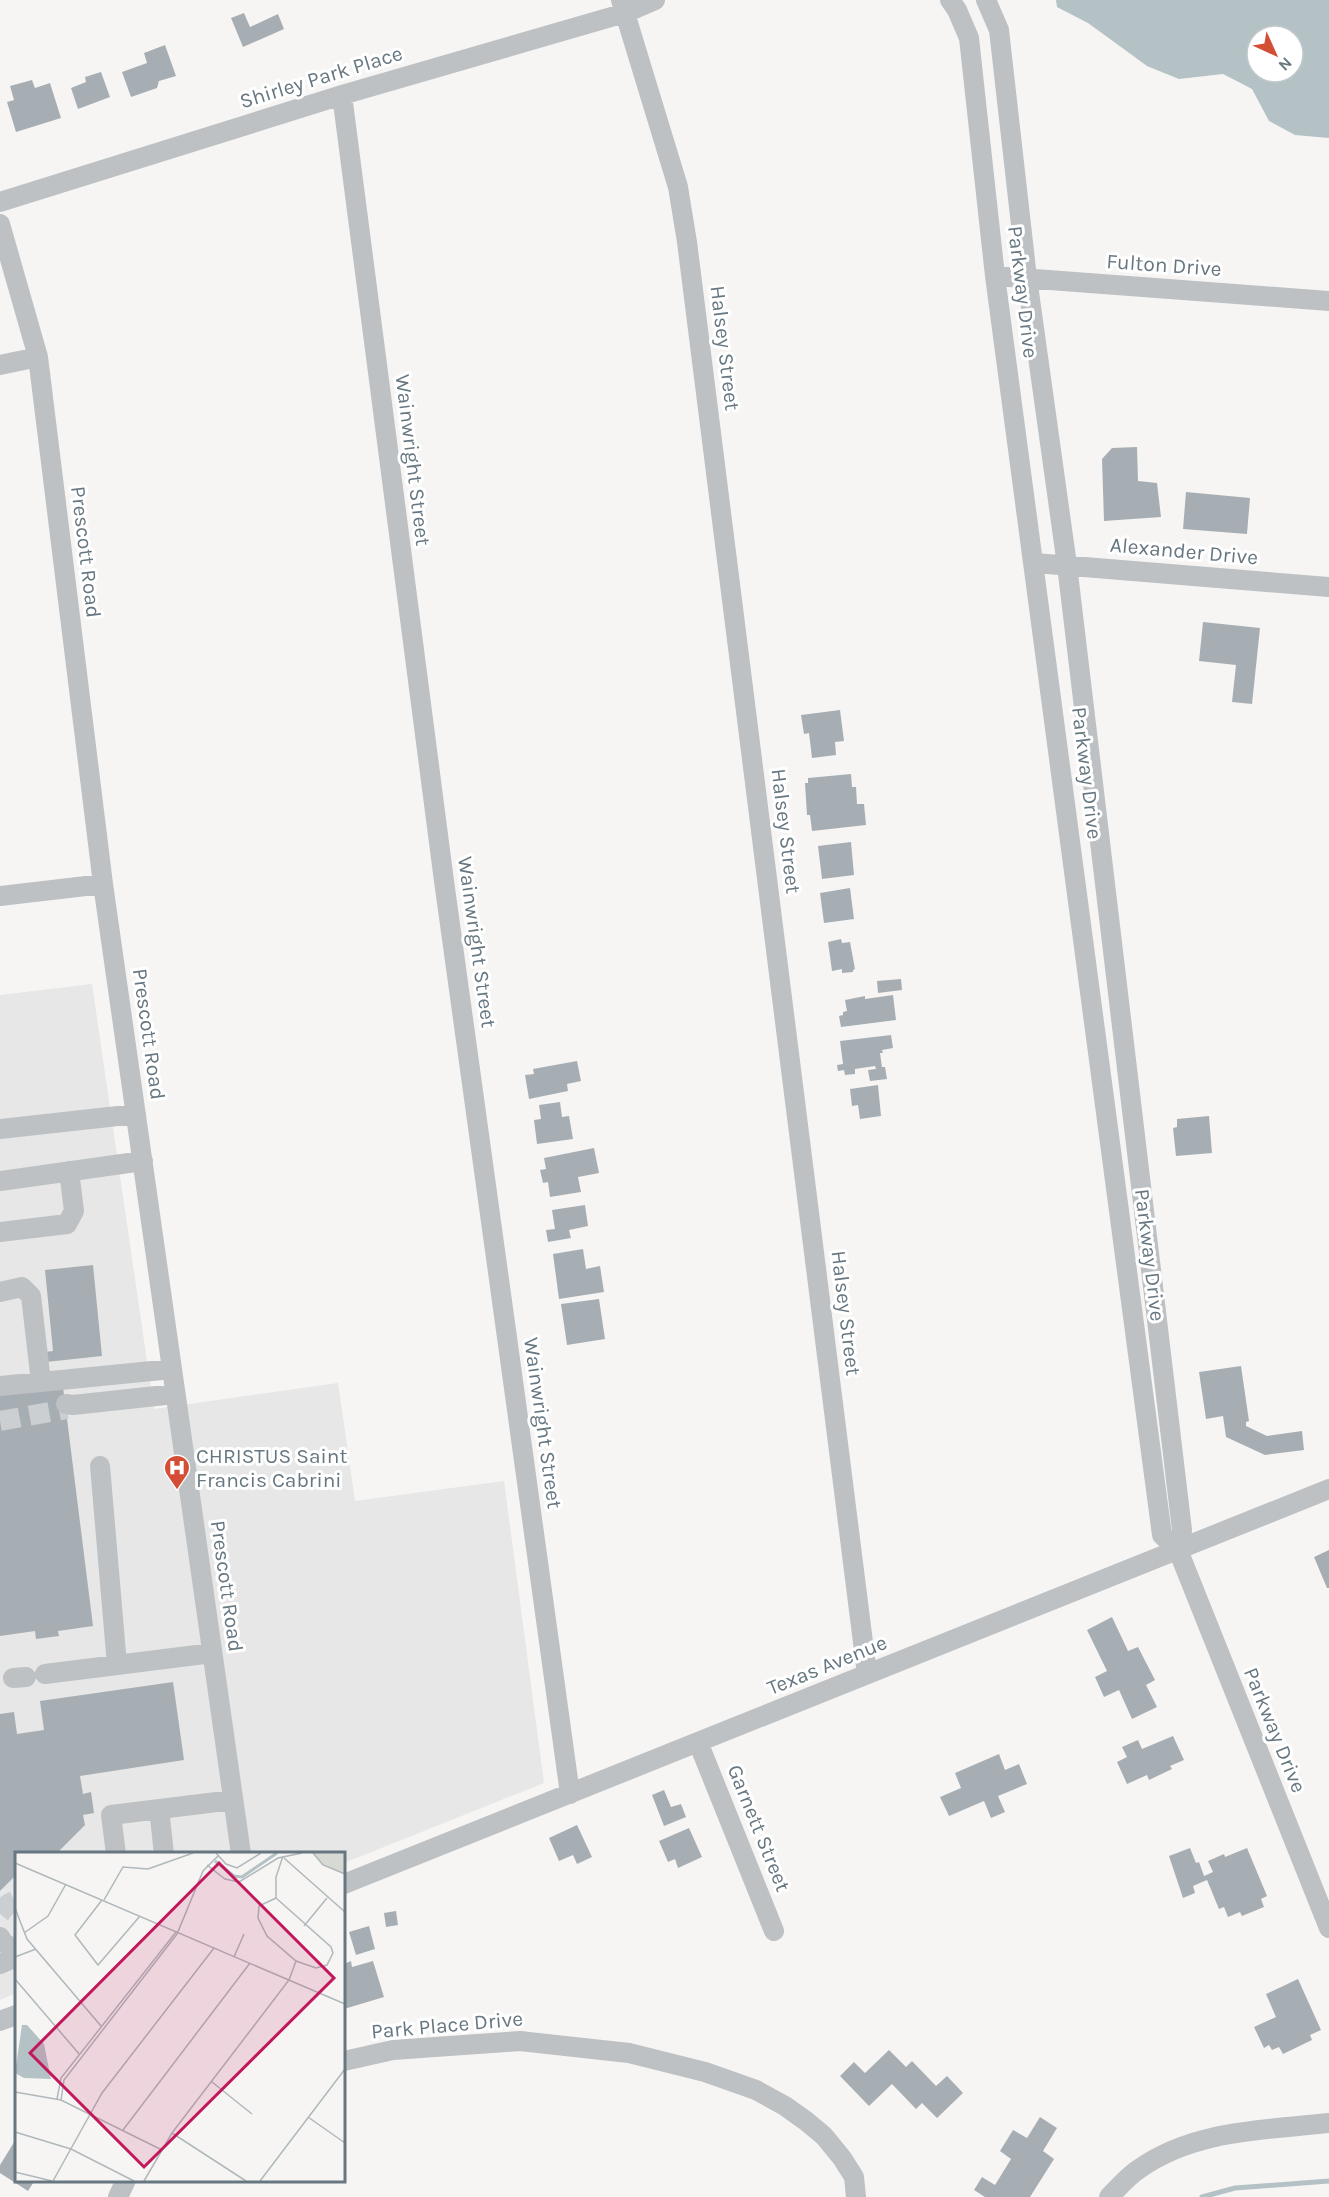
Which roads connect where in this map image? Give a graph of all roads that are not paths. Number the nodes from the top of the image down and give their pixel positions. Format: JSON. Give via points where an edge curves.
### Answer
{"nodes":[{"id":1,"x":655,"y":0,"type":"edge"},
{"id":2,"x":950,"y":0,"type":"edge"},
{"id":3,"x":987,"y":0,"type":"edge"},
{"id":4,"x":623,"y":6,"type":"edge"},
{"id":5,"x":342,"y":95,"type":"junction"},
{"id":6,"x":0,"y":202,"type":"edge"},
{"id":7,"x":0,"y":224,"type":"edge"},
{"id":8,"x":995,"y":276,"type":"junction"},
{"id":9,"x":1027,"y":278,"type":"junction"},
{"id":10,"x":1329,"y":301,"type":"edge"},
{"id":11,"x":38,"y":357,"type":"junction"},
{"id":12,"x":0,"y":365,"type":"edge"},
{"id":13,"x":1035,"y":563,"type":"junction"},
{"id":14,"x":1068,"y":565,"type":"junction"},
{"id":15,"x":1329,"y":587,"type":"edge"},
{"id":16,"x":103,"y":884,"type":"junction"},
{"id":17,"x":0,"y":896,"type":"edge"},
{"id":18,"x":136,"y":1114,"type":"junction"},
{"id":19,"x":0,"y":1129,"type":"edge"},
{"id":20,"x":142,"y":1161,"type":"junction"},
{"id":21,"x":69,"y":1171,"type":"junction"},
{"id":22,"x":0,"y":1181,"type":"edge"},
{"id":23,"x":0,"y":1232,"type":"edge"},
{"id":24,"x":0,"y":1292,"type":"edge"},
{"id":25,"x":172,"y":1369,"type":"junction"},
{"id":26,"x":41,"y":1382,"type":"junction"},
{"id":27,"x":0,"y":1386,"type":"edge"},
{"id":28,"x":175,"y":1394,"type":"junction"},
{"id":29,"x":68,"y":1406,"type":"tunnel mouth"},
{"id":30,"x":100,"y":1466,"type":"dead end"},
{"id":31,"x":1329,"y":1489,"type":"edge"},
{"id":32,"x":1178,"y":1550,"type":"junction"},
{"id":33,"x":212,"y":1653,"type":"junction"},
{"id":34,"x":117,"y":1665,"type":"junction"},
{"id":35,"x":45,"y":1674,"type":"dead end"},
{"id":36,"x":867,"y":1674,"type":"junction"},
{"id":37,"x":698,"y":1742,"type":"junction"},
{"id":38,"x":570,"y":1794,"type":"junction"},
{"id":39,"x":233,"y":1800,"type":"junction"},
{"id":40,"x":159,"y":1809,"type":"junction"},
{"id":41,"x":116,"y":1852,"type":"edge"},
{"id":42,"x":164,"y":1852,"type":"edge"},
{"id":43,"x":241,"y":1852,"type":"edge"},
{"id":44,"x":345,"y":1884,"type":"edge"},
{"id":45,"x":1329,"y":1928,"type":"edge"},
{"id":46,"x":774,"y":1931,"type":"dead end"},
{"id":47,"x":0,"y":1937,"type":"edge"},
{"id":48,"x":15,"y":1950,"type":"edge"},
{"id":49,"x":15,"y":1957,"type":"edge"},
{"id":50,"x":0,"y":1964,"type":"edge"},
{"id":51,"x":15,"y":2014,"type":"edge"},
{"id":52,"x":0,"y":2021,"type":"edge"},
{"id":53,"x":345,"y":2061,"type":"edge"},
{"id":54,"x":1329,"y":2123,"type":"edge"},
{"id":55,"x":126,"y":2182,"type":"edge"},
{"id":56,"x":118,"y":2197,"type":"edge"},
{"id":57,"x":856,"y":2197,"type":"edge"},
{"id":58,"x":1109,"y":2197,"type":"edge"}],
"edges":[{"from":1,"to":4,"type":"street","name":"Shirley Park Place"},
{"from":2,"to":8,"type":"street","name":"Parkway Drive","via":[[969,38]]},
{"from":3,"to":9,"type":"street","name":"Parkway Drive","via":[[999,30]]},
{"from":4,"to":5,"type":"street","name":"Shirley Park Place"},
{"from":4,"to":36,"type":"street","name":"Halsey Street","via":[[678,187],[687,242]]},
{"from":5,"to":6,"type":"street","name":"Shirley Park Place"},
{"from":5,"to":38,"type":"street","name":"Wainwright Street","via":[[444,881]]},
{"from":7,"to":11,"type":"street","name":"Prescott Road"},
{"from":8,"to":9,"type":"street","name":"Fulton Drive"},
{"from":8,"to":13,"type":"street","name":"Parkway Drive"},
{"from":9,"to":10,"type":"street","name":"Fulton Drive"},
{"from":9,"to":14,"type":"street","name":"Parkway Drive"},
{"from":11,"to":12,"type":"street"},
{"from":11,"to":16,"type":"street","name":"Prescott Road"},
{"from":13,"to":14,"type":"street","name":"Alexander Drive"},
{"from":13,"to":32,"type":"street","name":"Parkway Drive","via":[[1162,1535]]},
{"from":14,"to":15,"type":"street","name":"Alexander Drive"},
{"from":14,"to":32,"type":"street","name":"Parkway Drive","via":[[1182,1530]]},
{"from":16,"to":17,"type":"street"},
{"from":16,"to":18,"type":"street","name":"Prescott Road"},
{"from":18,"to":19,"type":"street"},
{"from":18,"to":20,"type":"street","name":"Prescott Road"},
{"from":20,"to":21,"type":"street"},
{"from":20,"to":25,"type":"street","name":"Prescott Road"},
{"from":21,"to":22,"type":"street"},
{"from":21,"to":23,"type":"street","via":[[74,1211],[67,1224]]},
{"from":24,"to":26,"type":"street","via":[[22,1287],[31,1296]]},
{"from":25,"to":26,"type":"street"},
{"from":25,"to":28,"type":"street","name":"Prescott Road"},
{"from":26,"to":27,"type":"street"},
{"from":28,"to":29,"type":"street"},
{"from":28,"to":33,"type":"street","name":"Prescott Road"},
{"from":30,"to":34,"type":"street"},
{"from":31,"to":32,"type":"street","name":"Texas Avenue"},
{"from":32,"to":36,"type":"street","name":"Texas Avenue"},
{"from":32,"to":45,"type":"street","name":"Parkway Drive"},
{"from":33,"to":34,"type":"street"},
{"from":33,"to":39,"type":"street","name":"Prescott Road"},
{"from":34,"to":35,"type":"street"},
{"from":36,"to":37,"type":"street","name":"Texas Avenue"},
{"from":37,"to":38,"type":"street","name":"Texas Avenue"},
{"from":37,"to":46,"type":"street","name":"Garnett Street"},
{"from":38,"to":44,"type":"street","name":"Texas Avenue"},
{"from":39,"to":40,"type":"street"},
{"from":39,"to":43,"type":"street","name":"Prescott Road"},
{"from":40,"to":41,"type":"street","via":[[111,1815]]},
{"from":40,"to":42,"type":"street"},
{"from":47,"to":48,"type":"street"},
{"from":49,"to":50,"type":"street"},
{"from":51,"to":52,"type":"street"},
{"from":53,"to":57,"type":"street","name":"Park Place Drive","via":[[393,2050],[520,2041],[629,2054],[705,2072],[756,2090],[806,2121],[842,2158],[854,2177]]},
{"from":54,"to":58,"type":"street","via":[[1205,2138],[1138,2169]]},
{"from":55,"to":56,"type":"street"}]}
